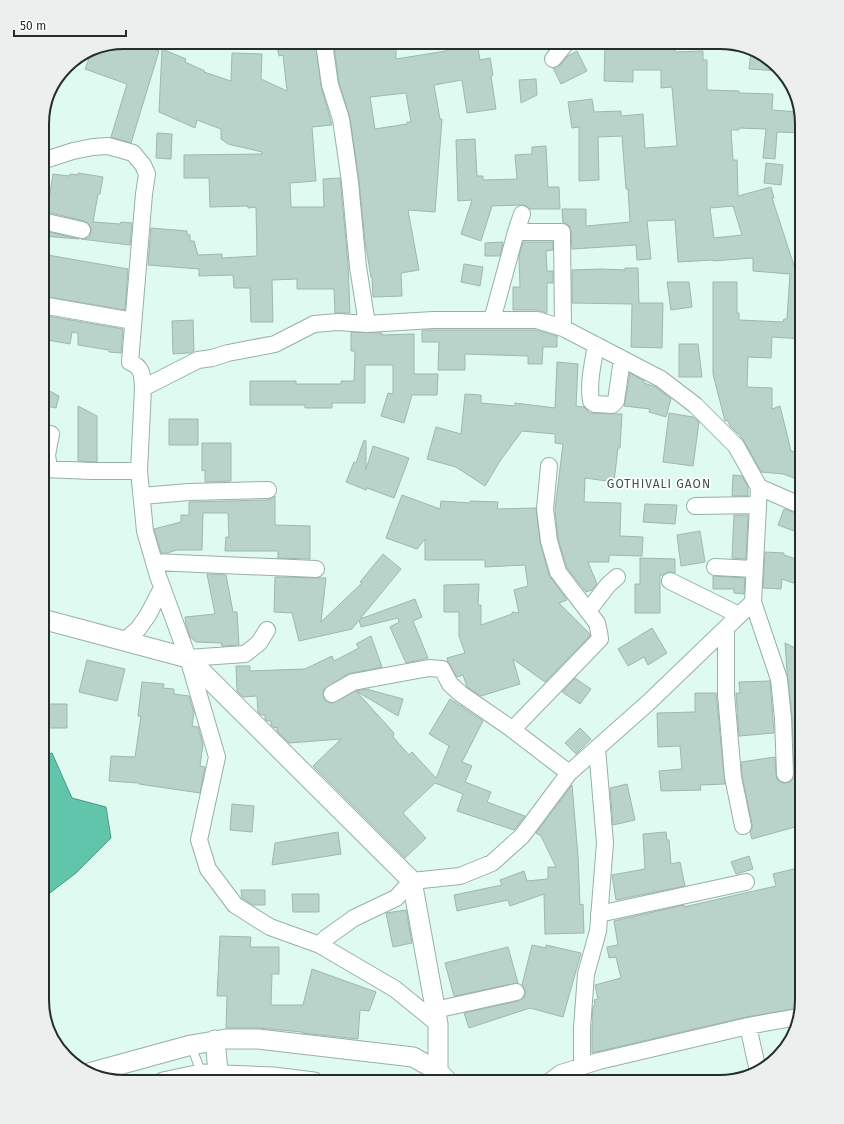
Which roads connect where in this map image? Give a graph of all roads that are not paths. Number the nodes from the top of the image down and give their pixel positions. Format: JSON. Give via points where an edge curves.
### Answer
{"nodes":[{"id":1,"x":325,"y":49,"type":"edge"},
{"id":2,"x":561,"y":49,"type":"edge"},
{"id":3,"x":553,"y":59,"type":"dead end"},
{"id":4,"x":49,"y":160,"type":"edge"},
{"id":5,"x":522,"y":214,"type":"dead end"},
{"id":6,"x":49,"y":223,"type":"edge"},
{"id":7,"x":82,"y":230,"type":"dead end"},
{"id":8,"x":516,"y":232,"type":"junction"},
{"id":9,"x":49,"y":306,"type":"edge"},
{"id":10,"x":492,"y":320,"type":"junction"},
{"id":11,"x":134,"y":321,"type":"junction"},
{"id":12,"x":367,"y":324,"type":"junction"},
{"id":13,"x":563,"y":328,"type":"junction"},
{"id":14,"x":596,"y":345,"type":"junction"},
{"id":15,"x":622,"y":359,"type":"junction"},
{"id":16,"x":143,"y":388,"type":"junction"},
{"id":17,"x":51,"y":434,"type":"dead end"},
{"id":18,"x":49,"y":448,"type":"edge"},
{"id":19,"x":549,"y":466,"type":"dead end"},
{"id":20,"x":49,"y":469,"type":"edge"},
{"id":21,"x":139,"y":471,"type":"junction"},
{"id":22,"x":759,"y":486,"type":"junction"},
{"id":23,"x":268,"y":490,"type":"dead end"},
{"id":24,"x":142,"y":496,"type":"junction"},
{"id":25,"x":795,"y":503,"type":"edge"},
{"id":26,"x":757,"y":505,"type":"junction"},
{"id":27,"x":695,"y":506,"type":"dead end"},
{"id":28,"x":154,"y":562,"type":"junction"},
{"id":29,"x":715,"y":567,"type":"dead end"},
{"id":30,"x":754,"y":568,"type":"junction"},
{"id":31,"x":316,"y":569,"type":"dead end"},
{"id":32,"x":617,"y":577,"type":"dead end"},
{"id":33,"x":670,"y":581,"type":"dead end"},
{"id":34,"x":162,"y":588,"type":"junction"},
{"id":35,"x":753,"y":602,"type":"junction"},
{"id":36,"x":588,"y":611,"type":"junction"},
{"id":37,"x":739,"y":615,"type":"junction"},
{"id":38,"x":49,"y":621,"type":"edge"},
{"id":39,"x":726,"y":628,"type":"junction"},
{"id":40,"x":267,"y":630,"type":"dead end"},
{"id":41,"x":124,"y":641,"type":"junction"},
{"id":42,"x":188,"y":658,"type":"junction"},
{"id":43,"x":332,"y":694,"type":"dead end"},
{"id":44,"x":513,"y":729,"type":"junction"},
{"id":45,"x":597,"y":748,"type":"junction"},
{"id":46,"x":569,"y":773,"type":"junction"},
{"id":47,"x":784,"y":774,"type":"dead end"},
{"id":48,"x":743,"y":826,"type":"dead end"},
{"id":49,"x":412,"y":881,"type":"junction"},
{"id":50,"x":746,"y":882,"type":"dead end"},
{"id":51,"x":599,"y":914,"type":"junction"},
{"id":52,"x":320,"y":945,"type":"junction"},
{"id":53,"x":516,"y":992,"type":"dead end"},
{"id":54,"x":437,"y":1017,"type":"junction"},
{"id":55,"x":792,"y":1018,"type":"edge"},
{"id":56,"x":748,"y":1026,"type":"junction"},
{"id":57,"x":216,"y":1040,"type":"junction"},
{"id":58,"x":191,"y":1045,"type":"junction"},
{"id":59,"x":757,"y":1065,"type":"edge"},
{"id":60,"x":582,"y":1066,"type":"junction"},
{"id":61,"x":99,"y":1070,"type":"edge"},
{"id":62,"x":208,"y":1075,"type":"edge"},
{"id":63,"x":210,"y":1075,"type":"edge"},
{"id":64,"x":440,"y":1075,"type":"edge"},
{"id":65,"x":443,"y":1075,"type":"edge"},
{"id":66,"x":558,"y":1075,"type":"edge"}],
"edges":[{"from":1,"to":12,"type":"street","via":[[330,85],[341,119]]},
{"from":2,"to":3,"type":"street"},
{"from":4,"to":11,"type":"street","via":[[93,146],[108,146],[133,153],[143,165],[147,174]]},
{"from":5,"to":8,"type":"street"},
{"from":6,"to":7,"type":"street"},
{"from":8,"to":10,"type":"street"},
{"from":8,"to":13,"type":"street","via":[[562,232]]},
{"from":9,"to":11,"type":"street"},
{"from":10,"to":12,"type":"street"},
{"from":10,"to":13,"type":"street","via":[[537,320]]},
{"from":11,"to":16,"type":"street","via":[[130,362],[139,366]]},
{"from":12,"to":16,"type":"street","via":[[314,324],[274,344],[198,360]]},
{"from":13,"to":14,"type":"street"},
{"from":14,"to":15,"type":"street"},
{"from":14,"to":15,"type":"street","via":[[590,384],[591,401],[595,404],[612,405],[616,402]]},
{"from":15,"to":22,"type":"street","via":[[661,379],[695,405],[736,446]]},
{"from":16,"to":21,"type":"street"},
{"from":17,"to":18,"type":"street"},
{"from":19,"to":36,"type":"street","via":[[545,509],[549,541],[558,572]]},
{"from":20,"to":21,"type":"street"},
{"from":21,"to":24,"type":"street"},
{"from":22,"to":25,"type":"street"},
{"from":22,"to":26,"type":"street"},
{"from":23,"to":24,"type":"street"},
{"from":24,"to":28,"type":"street","via":[[145,531]]},
{"from":26,"to":27,"type":"street"},
{"from":26,"to":30,"type":"street"},
{"from":28,"to":31,"type":"street"},
{"from":28,"to":34,"type":"street"},
{"from":29,"to":30,"type":"street"},
{"from":30,"to":35,"type":"street"},
{"from":32,"to":36,"type":"street"},
{"from":33,"to":37,"type":"street"},
{"from":34,"to":41,"type":"street","via":[[148,616]]},
{"from":34,"to":42,"type":"street"},
{"from":35,"to":37,"type":"street"},
{"from":35,"to":47,"type":"street","via":[[779,679]]},
{"from":36,"to":44,"type":"street","via":[[597,623],[600,639]]},
{"from":37,"to":39,"type":"street"},
{"from":38,"to":41,"type":"street"},
{"from":39,"to":45,"type":"street"},
{"from":39,"to":48,"type":"street","via":[[726,694],[731,762]]},
{"from":40,"to":42,"type":"street","via":[[259,643],[245,654]]},
{"from":41,"to":42,"type":"street"},
{"from":42,"to":49,"type":"street"},
{"from":42,"to":52,"type":"street","via":[[217,757],[199,840],[208,869],[235,905],[270,927]]},
{"from":43,"to":44,"type":"street","via":[[353,682],[429,668],[442,669],[450,684],[461,694]]},
{"from":44,"to":46,"type":"street"},
{"from":45,"to":46,"type":"street"},
{"from":45,"to":51,"type":"street","via":[[605,843]]},
{"from":46,"to":49,"type":"street","via":[[522,836],[492,863],[460,876]]},
{"from":49,"to":52,"type":"street","via":[[396,898],[354,918]]},
{"from":49,"to":54,"type":"street"},
{"from":50,"to":51,"type":"street"},
{"from":51,"to":60,"type":"street","via":[[598,931],[586,974]]},
{"from":52,"to":54,"type":"street"},
{"from":53,"to":54,"type":"street"},
{"from":54,"to":65,"type":"street"},
{"from":55,"to":56,"type":"street"},
{"from":56,"to":59,"type":"street"},
{"from":56,"to":60,"type":"street"},
{"from":57,"to":58,"type":"street"},
{"from":57,"to":63,"type":"street"},
{"from":57,"to":64,"type":"street","via":[[258,1039],[413,1057]]},
{"from":58,"to":61,"type":"street"},
{"from":58,"to":62,"type":"lane"},
{"from":60,"to":66,"type":"street"}]}
